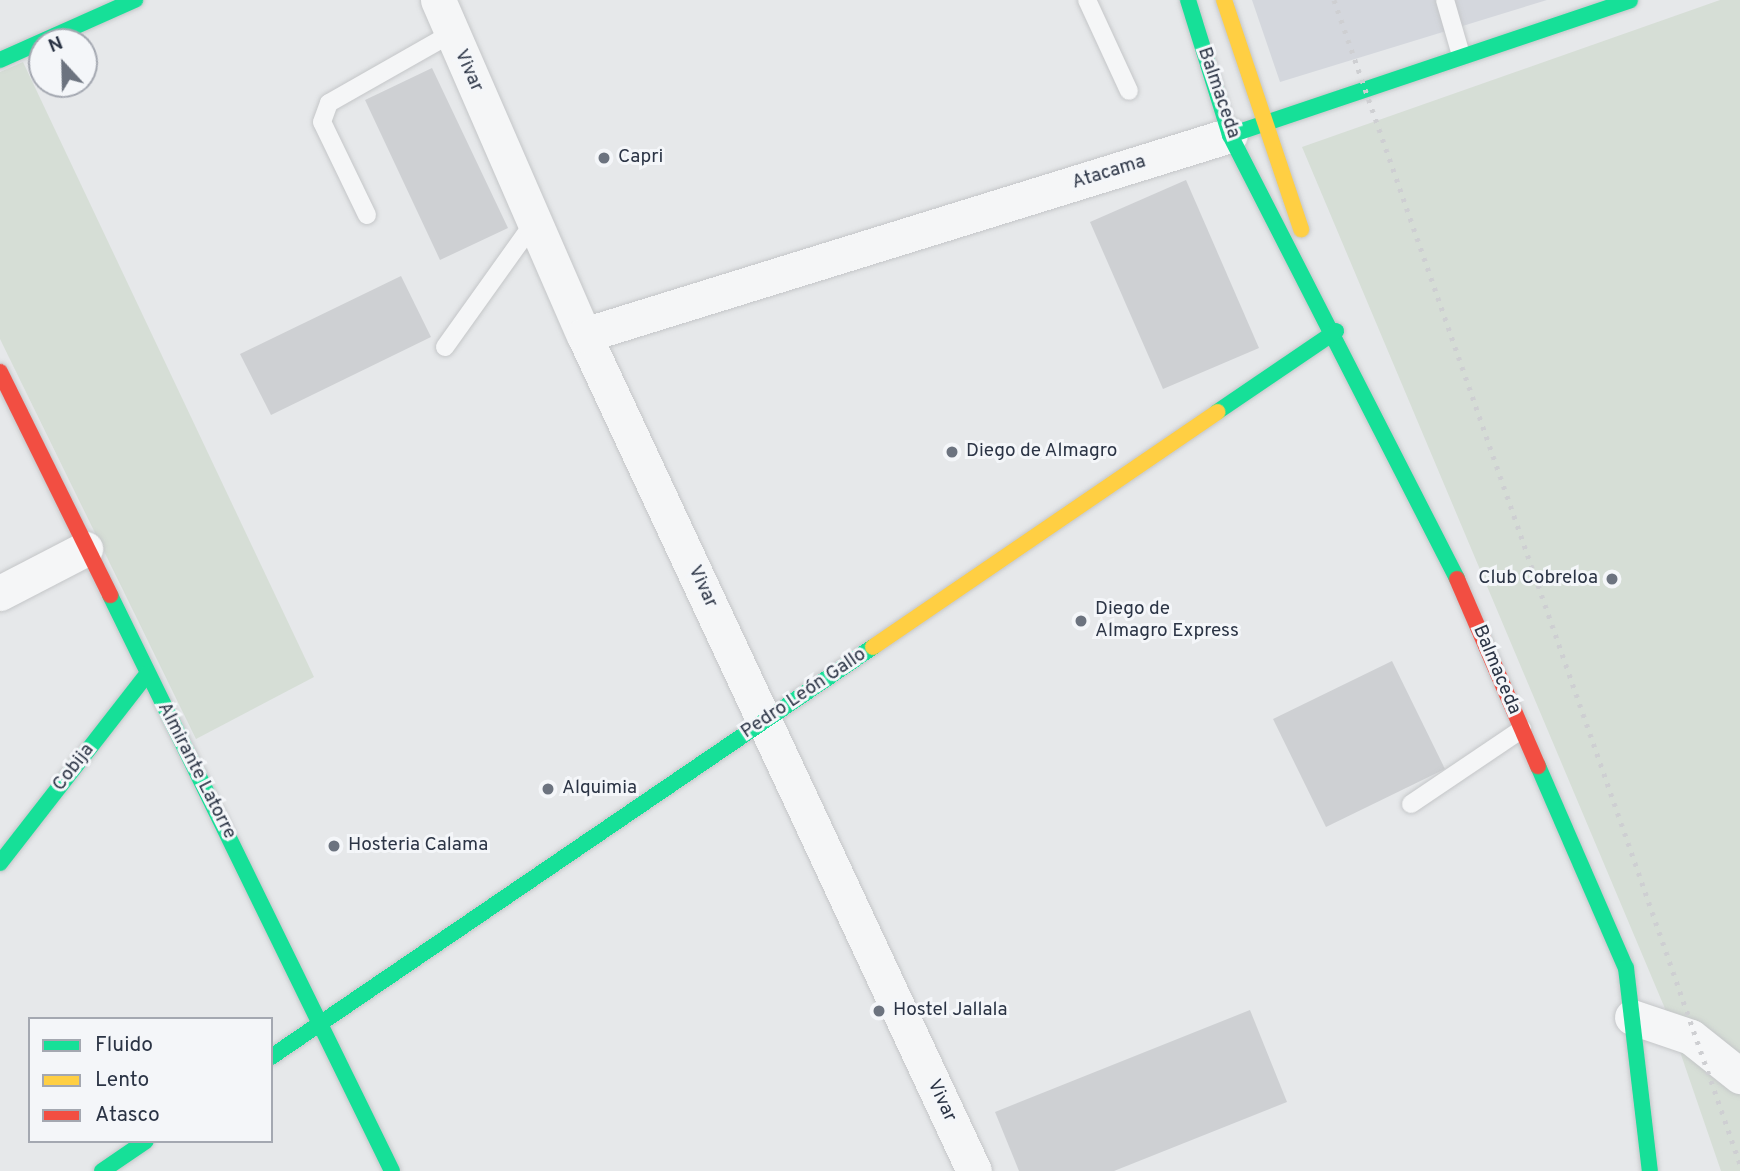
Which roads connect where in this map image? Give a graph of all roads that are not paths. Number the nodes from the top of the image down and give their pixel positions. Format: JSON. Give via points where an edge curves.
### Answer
{"nodes":[{"id":1,"x":135,"y":0,"type":"edge"},
{"id":2,"x":438,"y":0,"type":"edge"},
{"id":3,"x":1087,"y":0,"type":"edge"},
{"id":4,"x":1188,"y":0,"type":"edge"},
{"id":5,"x":1224,"y":0,"type":"edge"},
{"id":6,"x":1445,"y":0,"type":"edge"},
{"id":7,"x":1630,"y":0,"type":"edge"},
{"id":8,"x":452,"y":33,"type":"junction"},
{"id":9,"x":1461,"y":55,"type":"junction"},
{"id":10,"x":0,"y":60,"type":"edge"},
{"id":11,"x":1129,"y":91,"type":"dead end"},
{"id":12,"x":1266,"y":124,"type":"junction"},
{"id":13,"x":1230,"y":135,"type":"junction"},
{"id":14,"x":367,"y":215,"type":"dead end"},
{"id":15,"x":534,"y":222,"type":"junction"},
{"id":16,"x":1336,"y":331,"type":"junction"},
{"id":17,"x":584,"y":335,"type":"junction"},
{"id":18,"x":444,"y":347,"type":"dead end"},
{"id":19,"x":0,"y":372,"type":"edge"},
{"id":20,"x":85,"y":549,"type":"junction"},
{"id":21,"x":0,"y":593,"type":"edge"},
{"id":22,"x":147,"y":674,"type":"junction"},
{"id":23,"x":764,"y":722,"type":"junction"},
{"id":24,"x":1522,"y":729,"type":"junction"},
{"id":25,"x":1411,"y":804,"type":"dead end"},
{"id":26,"x":0,"y":863,"type":"edge"},
{"id":27,"x":1632,"y":1017,"type":"junction"},
{"id":28,"x":322,"y":1022,"type":"junction"},
{"id":29,"x":273,"y":1056,"type":"edge"},
{"id":30,"x":1740,"y":1076,"type":"edge"},
{"id":31,"x":143,"y":1143,"type":"edge"},
{"id":32,"x":102,"y":1171,"type":"edge"},
{"id":33,"x":392,"y":1171,"type":"edge"},
{"id":34,"x":974,"y":1171,"type":"edge"},
{"id":35,"x":1650,"y":1171,"type":"edge"}],
"edges":[{"from":1,"to":10,"type":"main road"},
{"from":2,"to":8,"type":"street","name":"Vivar"},
{"from":3,"to":11,"type":"lane"},
{"from":4,"to":13,"type":"main road","name":"Balmaceda"},
{"from":5,"to":12,"type":"main road","name":"Balmaceda"},
{"from":6,"to":9,"type":"lane"},
{"from":7,"to":9,"type":"main road","name":"Atacama"},
{"from":8,"to":14,"type":"lane","via":[[329,103],[322,122]]},
{"from":8,"to":15,"type":"street","name":"Vivar"},
{"from":9,"to":12,"type":"main road","name":"Atacama"},
{"from":12,"to":13,"type":"main road","name":"Atacama"},
{"from":12,"to":16,"type":"main road","name":"Balmaceda"},
{"from":13,"to":16,"type":"main road","name":"Balmaceda"},
{"from":13,"to":17,"type":"street","name":"Atacama"},
{"from":15,"to":17,"type":"street","name":"Vivar"},
{"from":15,"to":18,"type":"lane"},
{"from":16,"to":23,"type":"main road","name":"Pedro León Gallo"},
{"from":16,"to":24,"type":"main road","name":"Balmaceda","via":[[1446,554]]},
{"from":17,"to":23,"type":"street","name":"Vivar"},
{"from":19,"to":20,"type":"main road","name":"Almirante Latorre"},
{"from":20,"to":21,"type":"street"},
{"from":20,"to":22,"type":"main road","name":"Almirante Latorre"},
{"from":22,"to":26,"type":"main road","name":"Cobija"},
{"from":22,"to":28,"type":"main road","name":"Almirante Latorre"},
{"from":23,"to":28,"type":"main road","name":"Pedro León Gallo"},
{"from":23,"to":34,"type":"street","name":"Vivar"},
{"from":24,"to":25,"type":"lane"},
{"from":24,"to":27,"type":"main road","name":"Balmaceda","via":[[1626,968]]},
{"from":27,"to":30,"type":"street","via":[[1691,1037]]},
{"from":27,"to":35,"type":"main road","name":"Balmaceda"},
{"from":28,"to":29,"type":"main road","name":"Pedro León Gallo"},
{"from":28,"to":33,"type":"main road","name":"Almirante Latorre"},
{"from":31,"to":32,"type":"main road"}]}
